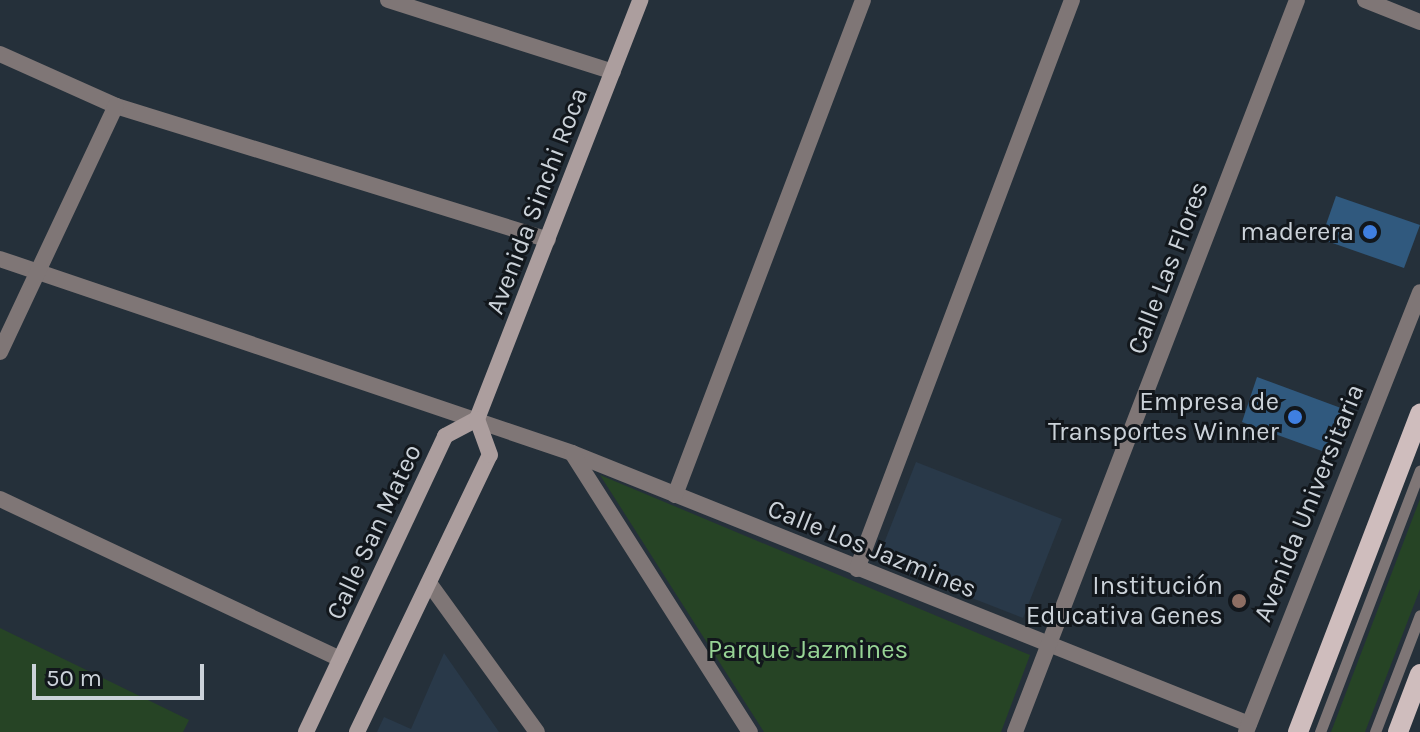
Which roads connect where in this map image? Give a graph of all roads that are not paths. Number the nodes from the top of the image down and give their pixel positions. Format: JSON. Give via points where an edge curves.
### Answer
{"nodes":[{"id":1,"x":388,"y":0,"type":"edge"},
{"id":2,"x":640,"y":0,"type":"edge"},
{"id":3,"x":863,"y":0,"type":"edge"},
{"id":4,"x":1072,"y":0,"type":"edge"},
{"id":5,"x":1297,"y":0,"type":"edge"},
{"id":6,"x":1365,"y":0,"type":"edge"},
{"id":7,"x":1420,"y":22,"type":"edge"},
{"id":8,"x":0,"y":54,"type":"edge"},
{"id":9,"x":613,"y":72,"type":"junction"},
{"id":10,"x":116,"y":106,"type":"junction"},
{"id":11,"x":548,"y":240,"type":"junction"},
{"id":12,"x":0,"y":259,"type":"edge"},
{"id":13,"x":37,"y":275,"type":"junction"},
{"id":14,"x":1420,"y":292,"type":"edge"},
{"id":15,"x":0,"y":352,"type":"edge"},
{"id":16,"x":1420,"y":414,"type":"edge"},
{"id":17,"x":477,"y":419,"type":"junction"},
{"id":18,"x":572,"y":453,"type":"junction"},
{"id":19,"x":1420,"y":470,"type":"edge"},
{"id":20,"x":675,"y":495,"type":"junction"},
{"id":21,"x":0,"y":499,"type":"edge"},
{"id":22,"x":857,"y":569,"type":"junction"},
{"id":23,"x":429,"y":583,"type":"junction"},
{"id":24,"x":1420,"y":615,"type":"edge"},
{"id":25,"x":1048,"y":646,"type":"junction"},
{"id":26,"x":340,"y":659,"type":"junction"},
{"id":27,"x":1420,"y":674,"type":"edge"},
{"id":28,"x":1247,"y":728,"type":"edge"},
{"id":29,"x":306,"y":732,"type":"edge"},
{"id":30,"x":357,"y":732,"type":"edge"},
{"id":31,"x":537,"y":732,"type":"edge"},
{"id":32,"x":750,"y":732,"type":"edge"},
{"id":33,"x":1015,"y":732,"type":"edge"},
{"id":34,"x":1298,"y":732,"type":"edge"},
{"id":35,"x":1320,"y":732,"type":"edge"},
{"id":36,"x":1375,"y":732,"type":"edge"},
{"id":37,"x":1398,"y":732,"type":"edge"}],
"edges":[{"from":1,"to":9,"type":"street"},
{"from":2,"to":9,"type":"street","name":"Avenida Sinchi Roca"},
{"from":3,"to":20,"type":"street"},
{"from":4,"to":22,"type":"street"},
{"from":5,"to":25,"type":"street","name":"Calle Las Flores"},
{"from":6,"to":7,"type":"street"},
{"from":8,"to":10,"type":"street"},
{"from":9,"to":11,"type":"street","name":"Avenida Sinchi Roca"},
{"from":10,"to":11,"type":"street"},
{"from":10,"to":13,"type":"street"},
{"from":11,"to":17,"type":"street","name":"Avenida Sinchi Roca"},
{"from":12,"to":13,"type":"street","name":"Calle Los Jazmines"},
{"from":13,"to":15,"type":"street"},
{"from":13,"to":17,"type":"street","name":"Calle Los Jazmines"},
{"from":14,"to":28,"type":"street","name":"Avenida Universitaria"},
{"from":16,"to":34,"type":"main road"},
{"from":17,"to":18,"type":"street","name":"Calle Los Jazmines"},
{"from":17,"to":23,"type":"street","via":[[490,455]]},
{"from":17,"to":26,"type":"street","name":"Calle San Mateo","via":[[445,436]]},
{"from":18,"to":20,"type":"street","name":"Calle Los Jazmines"},
{"from":18,"to":32,"type":"street"},
{"from":19,"to":35,"type":"lane"},
{"from":20,"to":22,"type":"street","name":"Calle Los Jazmines"},
{"from":21,"to":26,"type":"street"},
{"from":22,"to":25,"type":"street","name":"Calle Los Jazmines"},
{"from":23,"to":30,"type":"street"},
{"from":23,"to":31,"type":"street"},
{"from":24,"to":36,"type":"lane"},
{"from":25,"to":28,"type":"street","name":"Calle Los Jazmines"},
{"from":25,"to":33,"type":"street","name":"Calle Las Flores"},
{"from":26,"to":29,"type":"street","name":"Calle San Mateo"},
{"from":27,"to":37,"type":"main road"}]}
